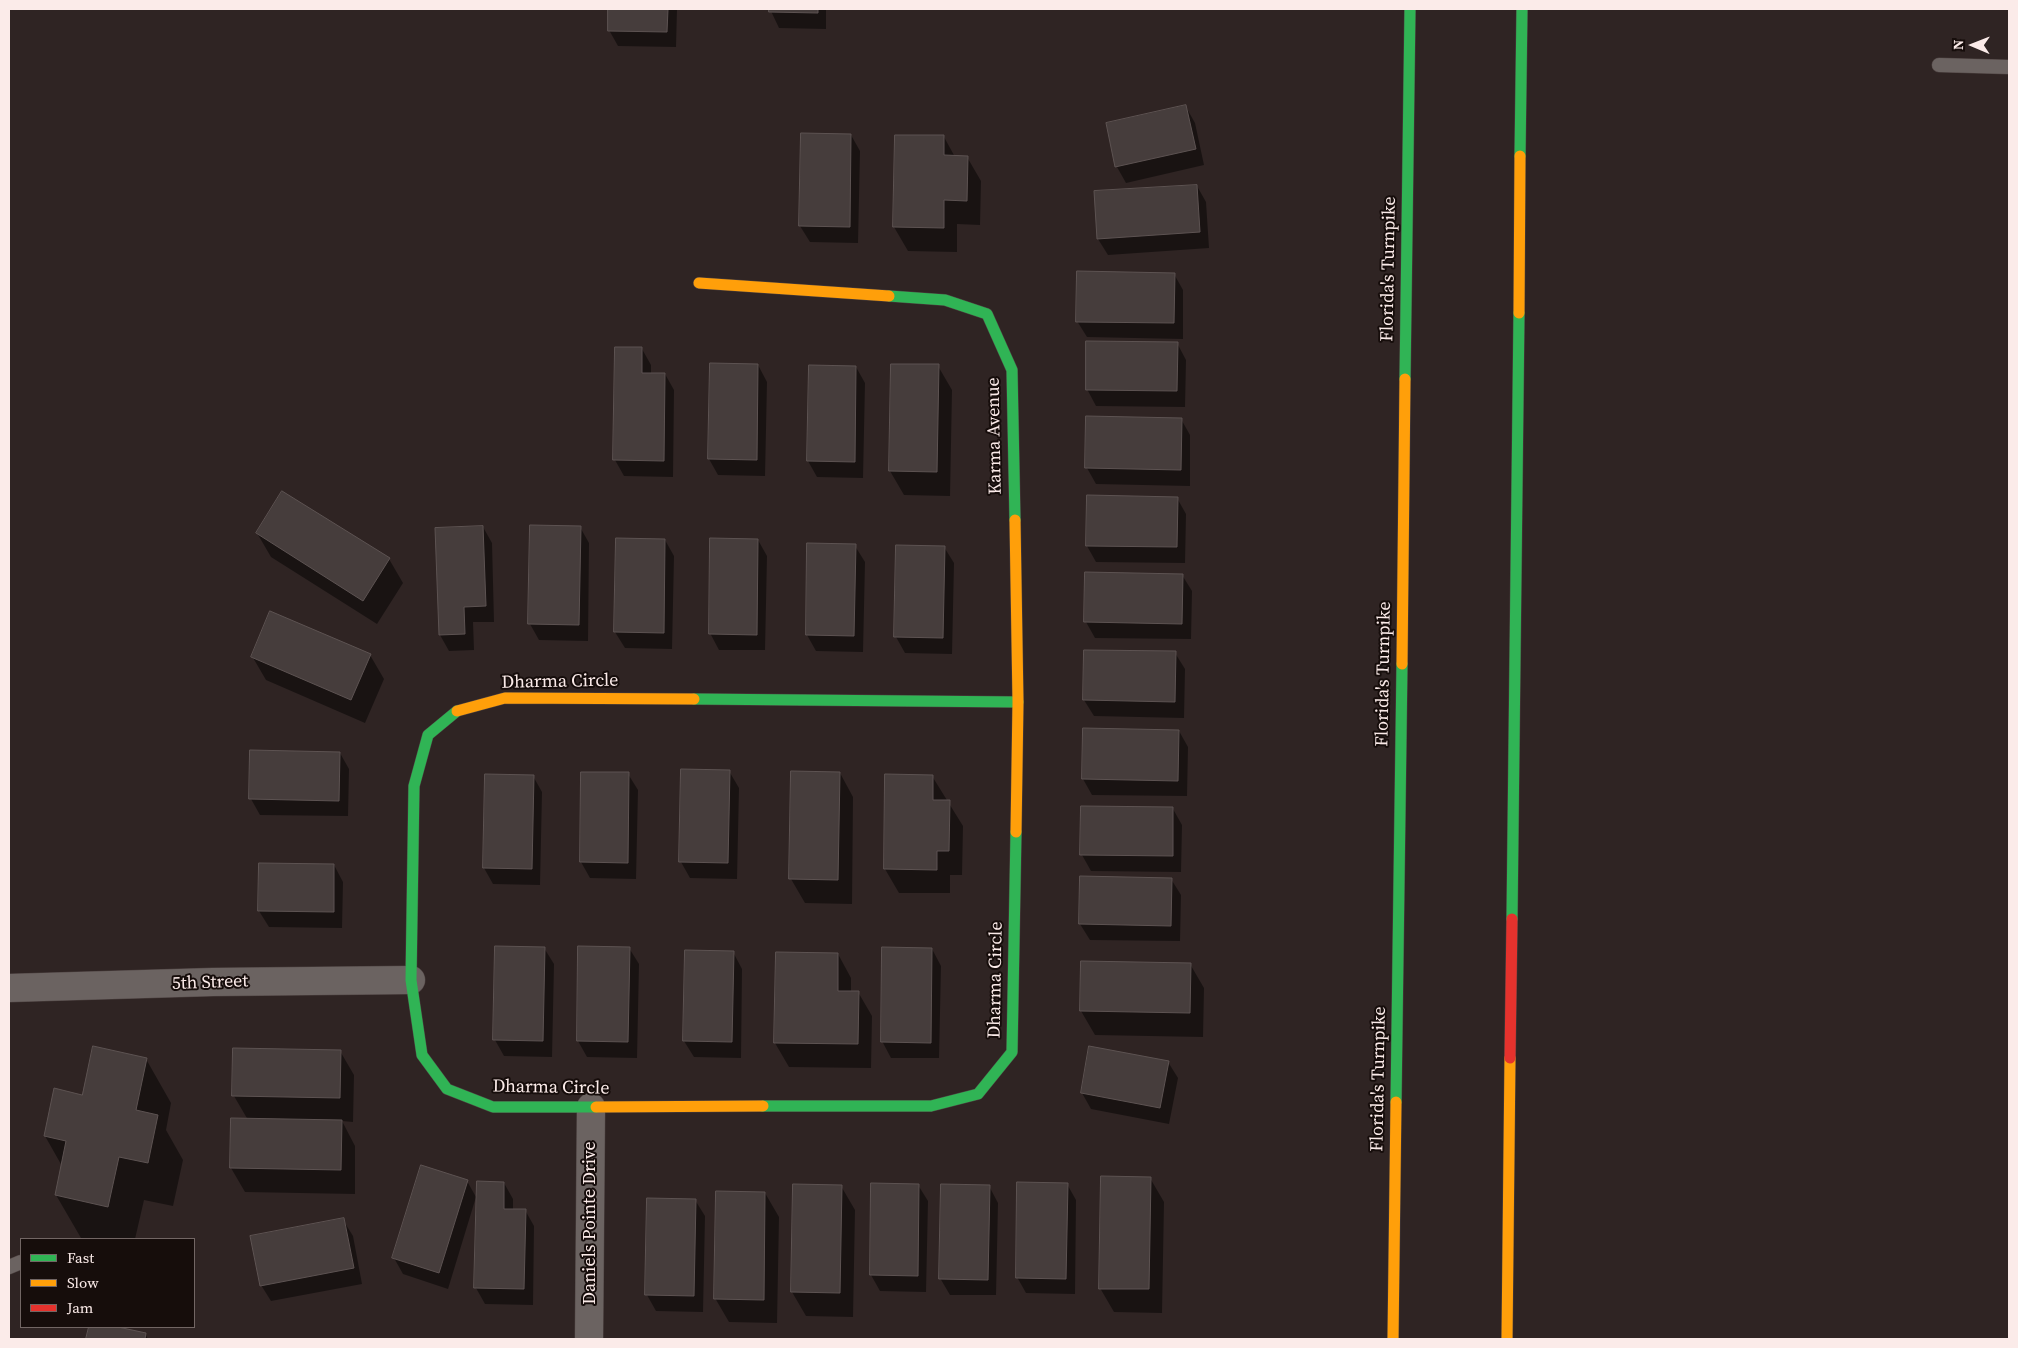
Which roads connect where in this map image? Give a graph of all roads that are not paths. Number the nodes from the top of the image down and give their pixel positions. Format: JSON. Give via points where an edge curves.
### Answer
{"nodes":[{"id":1,"x":1410,"y":9,"type":"edge"},
{"id":2,"x":1522,"y":9,"type":"edge"},
{"id":3,"x":1939,"y":65,"type":"dead end"},
{"id":4,"x":2009,"y":67,"type":"edge"},
{"id":5,"x":699,"y":283,"type":"dead end"},
{"id":6,"x":1018,"y":702,"type":"junction"},
{"id":7,"x":411,"y":980,"type":"junction"},
{"id":8,"x":9,"y":988,"type":"edge"},
{"id":9,"x":591,"y":1107,"type":"junction"},
{"id":10,"x":589,"y":1339,"type":"edge"},
{"id":11,"x":1393,"y":1339,"type":"edge"},
{"id":12,"x":1507,"y":1339,"type":"edge"}],
"edges":[{"from":1,"to":11,"type":"main road","name":"Florida's Turnpike"},
{"from":2,"to":12,"type":"main road"},
{"from":3,"to":4,"type":"lane"},
{"from":5,"to":6,"type":"main road","name":"Karma Avenue","via":[[945,300],[987,314],[1012,370]]},
{"from":6,"to":7,"type":"main road","name":"Dharma Circle","via":[[505,698],[458,710],[428,735],[414,786]]},
{"from":6,"to":9,"type":"main road","name":"Dharma Circle","via":[[1012,1052],[978,1094],[931,1106]]},
{"from":7,"to":8,"type":"street","name":"5th Street"},
{"from":7,"to":9,"type":"main road","name":"Dharma Circle","via":[[422,1055],[447,1089],[493,1107]]},
{"from":9,"to":10,"type":"street","name":"Daniels Pointe Drive"}]}
